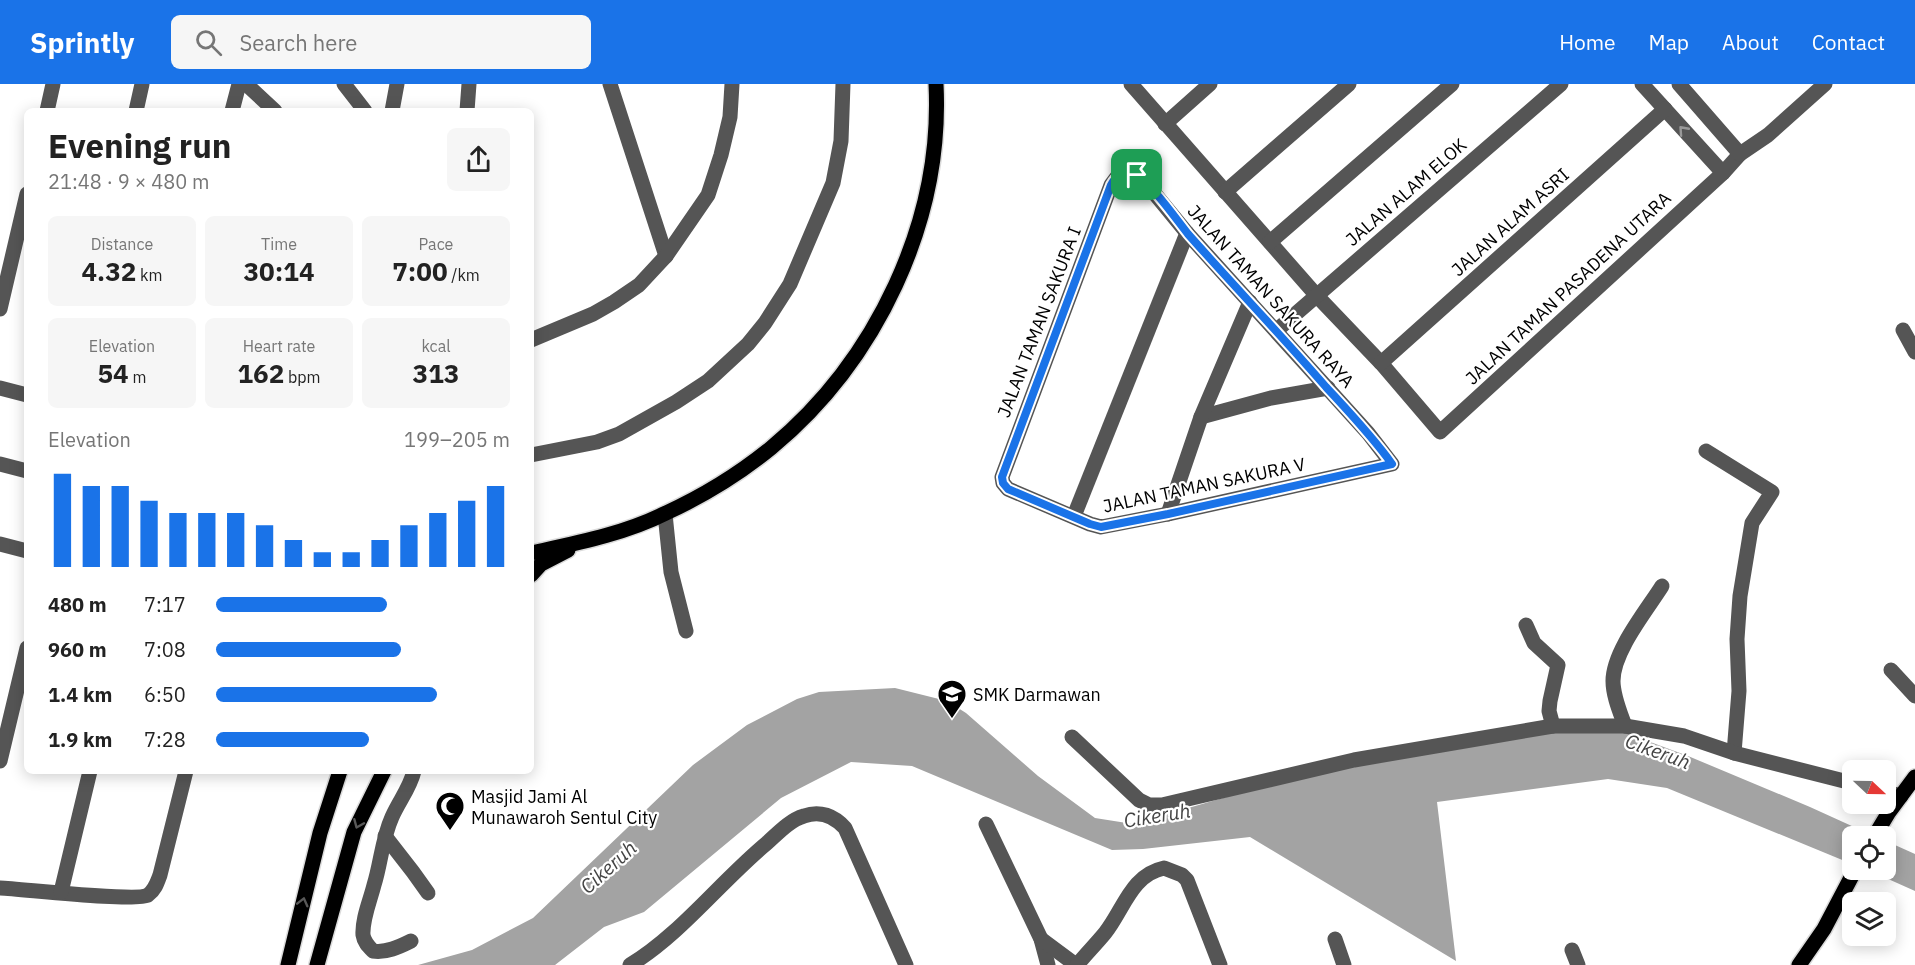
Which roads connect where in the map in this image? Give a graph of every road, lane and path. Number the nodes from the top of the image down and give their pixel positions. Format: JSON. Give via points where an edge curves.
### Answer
{"nodes":[{"id":1,"x":53,"y":84,"type":"edge"},
{"id":2,"x":142,"y":84,"type":"edge"},
{"id":3,"x":239,"y":84,"type":"edge"},
{"id":4,"x":246,"y":84,"type":"edge"},
{"id":5,"x":344,"y":84,"type":"edge"},
{"id":6,"x":397,"y":84,"type":"edge"},
{"id":7,"x":469,"y":84,"type":"edge"},
{"id":8,"x":610,"y":84,"type":"edge"},
{"id":9,"x":732,"y":84,"type":"edge"},
{"id":10,"x":843,"y":84,"type":"edge"},
{"id":11,"x":936,"y":84,"type":"edge"},
{"id":12,"x":1131,"y":84,"type":"edge"},
{"id":13,"x":1210,"y":84,"type":"edge"},
{"id":14,"x":1349,"y":84,"type":"edge"},
{"id":15,"x":1452,"y":84,"type":"edge"},
{"id":16,"x":1561,"y":84,"type":"edge"},
{"id":17,"x":1642,"y":84,"type":"edge"},
{"id":18,"x":1825,"y":84,"type":"edge"},
{"id":19,"x":1686,"y":86,"type":"edge"},
{"id":20,"x":48,"y":108,"type":"edge"},
{"id":21,"x":137,"y":108,"type":"edge"},
{"id":22,"x":233,"y":108,"type":"edge"},
{"id":23,"x":272,"y":108,"type":"edge"},
{"id":24,"x":363,"y":108,"type":"edge"},
{"id":25,"x":393,"y":108,"type":"edge"},
{"id":26,"x":467,"y":108,"type":"edge"},
{"id":27,"x":1665,"y":109,"type":"junction"},
{"id":28,"x":1166,"y":124,"type":"junction"},
{"id":29,"x":1740,"y":154,"type":"junction"},
{"id":30,"x":1723,"y":173,"type":"junction"},
{"id":31,"x":1113,"y":181,"type":"joint"},
{"id":32,"x":1225,"y":192,"type":"junction"},
{"id":33,"x":24,"y":207,"type":"edge"},
{"id":34,"x":1187,"y":233,"type":"junction"},
{"id":35,"x":1270,"y":242,"type":"junction"},
{"id":36,"x":666,"y":256,"type":"junction"},
{"id":37,"x":1317,"y":296,"type":"junction"},
{"id":38,"x":1250,"y":302,"type":"junction"},
{"id":39,"x":0,"y":309,"type":"edge"},
{"id":40,"x":1277,"y":330,"type":"junction"},
{"id":41,"x":1903,"y":330,"type":"dead end"},
{"id":42,"x":534,"y":339,"type":"edge"},
{"id":43,"x":1915,"y":352,"type":"edge"},
{"id":44,"x":1381,"y":363,"type":"junction"},
{"id":45,"x":0,"y":388,"type":"edge"},
{"id":46,"x":1328,"y":388,"type":"junction"},
{"id":47,"x":24,"y":394,"type":"edge"},
{"id":48,"x":1201,"y":417,"type":"junction"},
{"id":49,"x":1707,"y":451,"type":"dead end"},
{"id":50,"x":534,"y":454,"type":"edge"},
{"id":51,"x":0,"y":464,"type":"edge"},
{"id":52,"x":1392,"y":464,"type":"joint"},
{"id":53,"x":24,"y":470,"type":"edge"},
{"id":54,"x":1002,"y":477,"type":"joint"},
{"id":55,"x":665,"y":514,"type":"junction"},
{"id":56,"x":1168,"y":514,"type":"junction"},
{"id":57,"x":1074,"y":516,"type":"junction"},
{"id":58,"x":590,"y":540,"type":"junction"},
{"id":59,"x":0,"y":544,"type":"edge"},
{"id":60,"x":24,"y":550,"type":"edge"},
{"id":61,"x":534,"y":552,"type":"edge"},
{"id":62,"x":534,"y":572,"type":"edge"},
{"id":63,"x":1662,"y":586,"type":"dead end"},
{"id":64,"x":1526,"y":625,"type":"dead end"},
{"id":65,"x":686,"y":631,"type":"dead end"},
{"id":66,"x":24,"y":661,"type":"edge"},
{"id":67,"x":1892,"y":670,"type":"dead end"},
{"id":68,"x":1915,"y":696,"type":"edge"},
{"id":69,"x":1553,"y":726,"type":"junction"},
{"id":70,"x":1625,"y":726,"type":"junction"},
{"id":71,"x":1072,"y":737,"type":"dead end"},
{"id":72,"x":1734,"y":753,"type":"junction"},
{"id":73,"x":0,"y":761,"type":"edge"},
{"id":74,"x":89,"y":774,"type":"edge"},
{"id":75,"x":185,"y":774,"type":"edge"},
{"id":76,"x":339,"y":774,"type":"edge"},
{"id":77,"x":383,"y":774,"type":"edge"},
{"id":78,"x":413,"y":774,"type":"edge"},
{"id":79,"x":1915,"y":777,"type":"edge"},
{"id":80,"x":1842,"y":780,"type":"edge"},
{"id":81,"x":1896,"y":795,"type":"edge"},
{"id":82,"x":1901,"y":796,"type":"junction"},
{"id":83,"x":986,"y":824,"type":"dead end"},
{"id":84,"x":1881,"y":826,"type":"edge"},
{"id":85,"x":385,"y":836,"type":"junction"},
{"id":86,"x":1851,"y":880,"type":"edge"},
{"id":87,"x":0,"y":888,"type":"edge"},
{"id":88,"x":61,"y":892,"type":"junction"},
{"id":89,"x":428,"y":893,"type":"dead end"},
{"id":90,"x":1041,"y":939,"type":"junction"},
{"id":91,"x":1335,"y":939,"type":"dead end"},
{"id":92,"x":411,"y":941,"type":"dead end"},
{"id":93,"x":1572,"y":950,"type":"dead end"},
{"id":94,"x":288,"y":962,"type":"edge"},
{"id":95,"x":317,"y":964,"type":"edge"},
{"id":96,"x":630,"y":965,"type":"edge"},
{"id":97,"x":906,"y":965,"type":"edge"},
{"id":98,"x":1048,"y":965,"type":"edge"},
{"id":99,"x":1076,"y":965,"type":"edge"},
{"id":100,"x":1220,"y":965,"type":"edge"},
{"id":101,"x":1344,"y":965,"type":"edge"},
{"id":102,"x":1578,"y":965,"type":"edge"},
{"id":103,"x":1798,"y":965,"type":"edge"}],
"edges":[{"from":1,"to":20,"type":"street"},
{"from":2,"to":21,"type":"street"},
{"from":3,"to":22,"type":"street"},
{"from":4,"to":23,"type":"street"},
{"from":5,"to":24,"type":"street"},
{"from":6,"to":25,"type":"street"},
{"from":7,"to":26,"type":"street"},
{"from":8,"to":36,"type":"street"},
{"from":9,"to":36,"type":"street","via":[[730,117],[708,195]]},
{"from":10,"to":50,"type":"street","via":[[841,141],[833,183],[790,284],[748,344],[708,381],[619,434]]},
{"from":11,"to":55,"type":"main road","via":[[933,158],[920,222],[902,274],[879,319],[839,379],[792,430],[729,479]]},
{"from":12,"to":28,"type":"street"},
{"from":13,"to":28,"type":"street"},
{"from":14,"to":32,"type":"street"},
{"from":15,"to":35,"type":"street"},
{"from":16,"to":37,"type":"street","name":"JALAN ALAM ELOK"},
{"from":17,"to":27,"type":"street"},
{"from":18,"to":29,"type":"street","name":"JALAN TAMAN PASADENA UTARA","via":[[1768,135]]},
{"from":19,"to":29,"type":"street"},
{"from":30,"to":27,"type":"street","one_way":true},
{"from":27,"to":44,"type":"street","name":"JALAN ALAM ASRI"},
{"from":28,"to":32,"type":"street"},
{"from":29,"to":30,"type":"street","name":"JALAN TAMAN PASADENA UTARA"},
{"from":30,"to":44,"type":"street","name":"JALAN TAMAN PASADENA UTARA","via":[[1440,432]]},
{"from":31,"to":34,"type":"street","name":"JALAN TAMAN SAKURA RAYA","via":[[1122,174],[1137,175]]},
{"from":31,"to":54,"type":"street","name":"JALAN TAMAN SAKURA I"},
{"from":32,"to":35,"type":"street"},
{"from":33,"to":39,"type":"street"},
{"from":34,"to":38,"type":"street","name":"JALAN TAMAN SAKURA RAYA"},
{"from":34,"to":57,"type":"street"},
{"from":35,"to":37,"type":"street"},
{"from":36,"to":42,"type":"street","via":[[639,285],[614,302]]},
{"from":37,"to":40,"type":"street","name":"JALAN ALAM ELOK"},
{"from":37,"to":44,"type":"street"},
{"from":38,"to":40,"type":"street","name":"JALAN TAMAN SAKURA RAYA"},
{"from":38,"to":48,"type":"street"},
{"from":40,"to":46,"type":"street","name":"JALAN TAMAN SAKURA RAYA"},
{"from":41,"to":43,"type":"street"},
{"from":45,"to":47,"type":"street"},
{"from":46,"to":48,"type":"street"},
{"from":46,"to":52,"type":"street","name":"JALAN TAMAN SAKURA RAYA"},
{"from":48,"to":56,"type":"street"},
{"from":49,"to":72,"type":"street","via":[[1772,492],[1752,523],[1740,596]]},
{"from":51,"to":53,"type":"street"},
{"from":52,"to":56,"type":"street","name":"JALAN TAMAN SAKURA V"},
{"from":54,"to":57,"type":"street","name":"JALAN TAMAN SAKURA V","via":[[1008,489]]},
{"from":55,"to":58,"type":"main road"},
{"from":55,"to":65,"type":"street","via":[[671,572]]},
{"from":56,"to":57,"type":"street","name":"JALAN TAMAN SAKURA V","via":[[1101,527]]},
{"from":58,"to":61,"type":"main road"},
{"from":58,"to":62,"type":"main road","via":[[541,564]]},
{"from":59,"to":60,"type":"street"},
{"from":63,"to":70,"type":"street","via":[[1615,665],[1613,684]]},
{"from":64,"to":69,"type":"street","via":[[1534,643],[1558,665],[1549,711]]},
{"from":66,"to":73,"type":"street"},
{"from":67,"to":68,"type":"street"},
{"from":69,"to":70,"type":"street"},
{"from":69,"to":71,"type":"street","via":[[1354,760],[1162,805],[1138,800]]},
{"from":70,"to":72,"type":"street","via":[[1684,736]]},
{"from":72,"to":80,"type":"street"},
{"from":74,"to":88,"type":"street"},
{"from":75,"to":88,"type":"street","via":[[160,875],[147,896]]},
{"from":94,"to":76,"type":"main road","one_way":true},
{"from":77,"to":95,"type":"main road","one_way":true,"via":[[354,832]]},
{"from":78,"to":85,"type":"street"},
{"from":79,"to":82,"type":"main road"},
{"from":81,"to":82,"type":"street"},
{"from":82,"to":84,"type":"main road"},
{"from":83,"to":90,"type":"street"},
{"from":85,"to":89,"type":"street"},
{"from":85,"to":92,"type":"street","via":[[363,938],[373,951],[380,952]]},
{"from":86,"to":103,"type":"main road","via":[[1824,929]]},
{"from":87,"to":88,"type":"street"},
{"from":90,"to":98,"type":"street"},
{"from":90,"to":99,"type":"street"},
{"from":91,"to":101,"type":"street"},
{"from":93,"to":102,"type":"street"},
{"from":96,"to":97,"type":"street","via":[[688,918],[743,862],[790,823],[820,813],[837,819],[845,828]]},
{"from":99,"to":100,"type":"street","via":[[1106,932],[1143,876],[1164,868],[1187,880]]}]}
